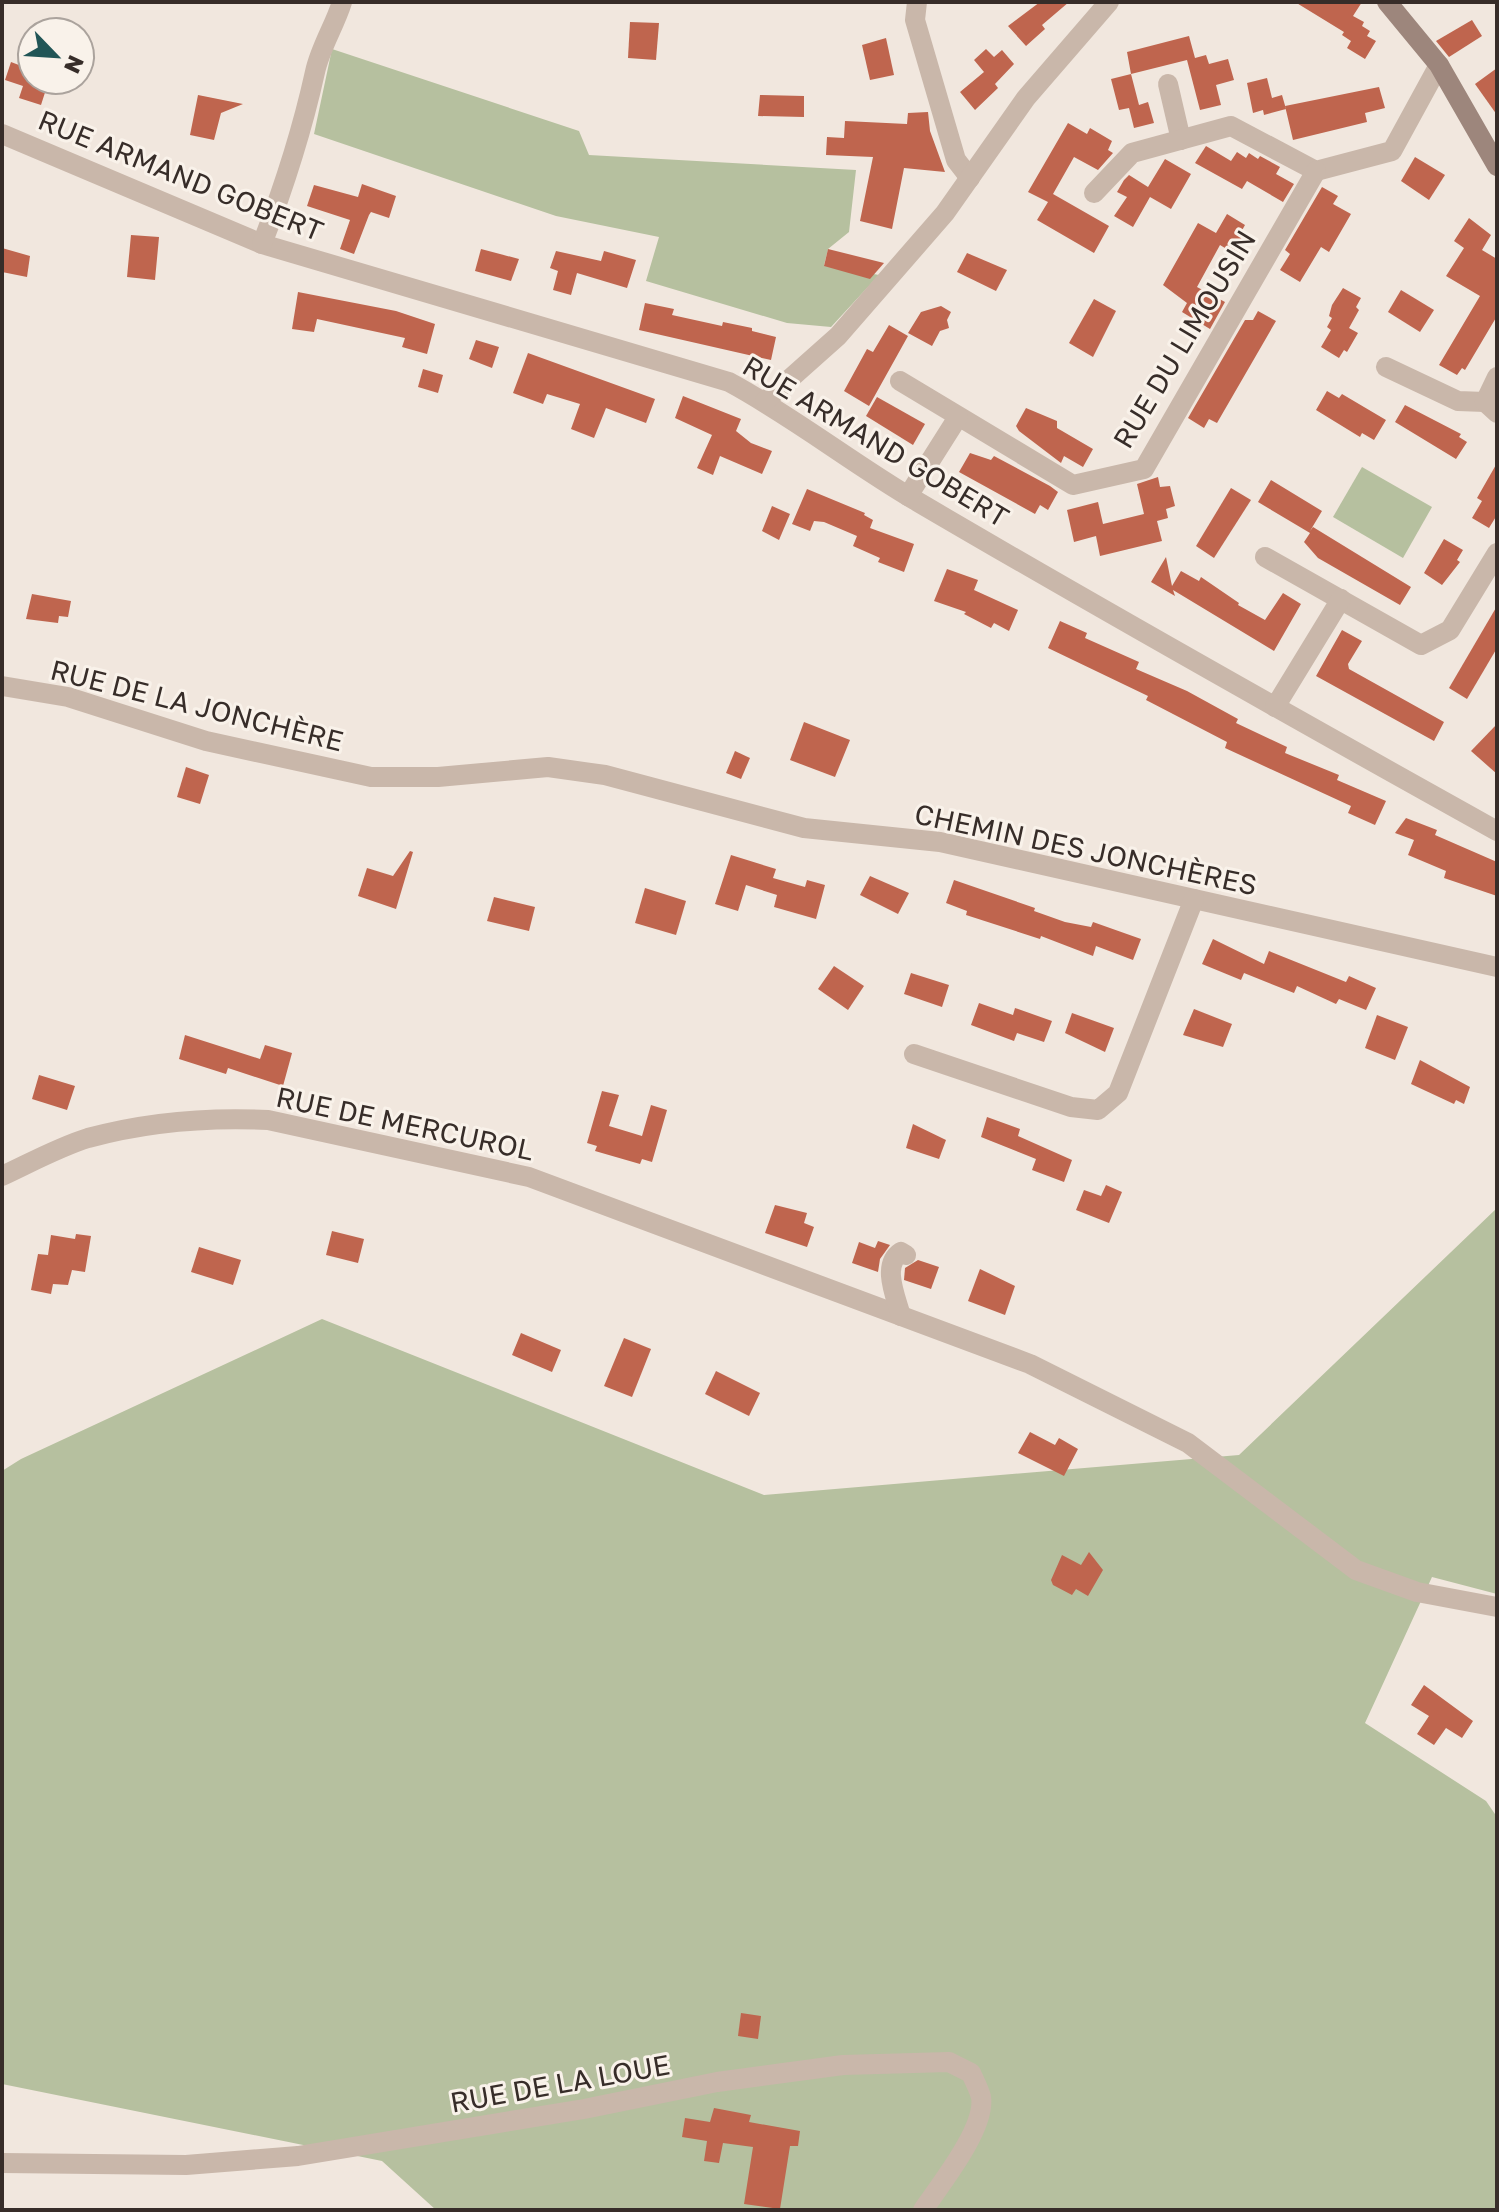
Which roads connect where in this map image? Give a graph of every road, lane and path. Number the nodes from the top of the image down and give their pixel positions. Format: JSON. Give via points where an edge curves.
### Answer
{"nodes":[{"id":1,"x":342,"y":2,"type":"edge"},
{"id":2,"x":917,"y":2,"type":"edge"},
{"id":3,"x":1109,"y":2,"type":"edge"},
{"id":4,"x":1387,"y":2,"type":"edge"},
{"id":5,"x":1439,"y":65,"type":"junction"},
{"id":6,"x":1168,"y":84,"type":"dead end"},
{"id":7,"x":2,"y":134,"type":"edge"},
{"id":8,"x":1181,"y":140,"type":"junction"},
{"id":9,"x":1497,"y":166,"type":"edge"},
{"id":10,"x":1316,"y":171,"type":"junction"},
{"id":11,"x":970,"y":178,"type":"junction"},
{"id":12,"x":1094,"y":193,"type":"dead end"},
{"id":13,"x":262,"y":244,"type":"junction"},
{"id":14,"x":1386,"y":367,"type":"dead end"},
{"id":15,"x":1497,"y":377,"type":"edge"},
{"id":16,"x":900,"y":381,"type":"dead end"},
{"id":17,"x":765,"y":401,"type":"junction"},
{"id":18,"x":1491,"y":408,"type":"edge"},
{"id":19,"x":958,"y":417,"type":"junction"},
{"id":20,"x":908,"y":496,"type":"junction"},
{"id":21,"x":1497,"y":553,"type":"edge"},
{"id":22,"x":1265,"y":557,"type":"dead end"},
{"id":23,"x":1341,"y":599,"type":"junction"},
{"id":24,"x":2,"y":686,"type":"edge"},
{"id":25,"x":1275,"y":707,"type":"junction"},
{"id":26,"x":663,"y":790,"type":"joint"},
{"id":27,"x":1497,"y":831,"type":"edge"},
{"id":28,"x":1194,"y":899,"type":"junction"},
{"id":29,"x":1497,"y":967,"type":"edge"},
{"id":30,"x":914,"y":1054,"type":"dead end"},
{"id":31,"x":2,"y":1176,"type":"edge"},
{"id":32,"x":906,"y":1255,"type":"dead end"},
{"id":33,"x":901,"y":1316,"type":"junction"},
{"id":34,"x":1497,"y":1607,"type":"edge"},
{"id":35,"x":2,"y":2163,"type":"edge"},
{"id":36,"x":923,"y":2210,"type":"edge"}],
"edges":[{"from":1,"to":13,"type":"street"},
{"from":2,"to":11,"type":"street","via":[[915,20],[956,160]]},
{"from":3,"to":11,"type":"street","via":[[1026,98]]},
{"from":4,"to":5,"type":"main road"},
{"from":5,"to":9,"type":"main road"},
{"from":5,"to":10,"type":"street","via":[[1392,151]]},
{"from":6,"to":8,"type":"street"},
{"from":7,"to":13,"type":"street","name":"RUE ARMAND GOBERT"},
{"from":8,"to":10,"type":"street","via":[[1231,126]]},
{"from":8,"to":12,"type":"street","via":[[1132,153]]},
{"from":10,"to":19,"type":"street","name":"RUE DU LIMOUSIN","via":[[1144,469],[1073,485]]},
{"from":11,"to":17,"type":"street","via":[[838,336]]},
{"from":13,"to":17,"type":"street","name":"RUE ARMAND GOBERT","via":[[729,382]]},
{"from":14,"to":18,"type":"street","via":[[1458,401]]},
{"from":15,"to":18,"type":"street"},
{"from":16,"to":19,"type":"street","name":"RUE DU LIMOUSIN"},
{"from":17,"to":20,"type":"street","name":"RUE ARMAND GOBERT"},
{"from":19,"to":20,"type":"street"},
{"from":20,"to":25,"type":"street","name":"RUE ARMAND GOBERT"},
{"from":21,"to":23,"type":"street","via":[[1450,630],[1421,645]]},
{"from":22,"to":23,"type":"street"},
{"from":23,"to":25,"type":"street"},
{"from":24,"to":26,"type":"street","name":"RUE DE LA JONCHÈRE","via":[[68,697],[206,741],[371,777],[548,767]]},
{"from":25,"to":27,"type":"street","name":"RUE ARMAND GOBERT"},
{"from":26,"to":28,"type":"street","name":"CHEMIN DES JONCHÈRES","via":[[804,828],[940,842]]},
{"from":28,"to":29,"type":"street","name":"CHEMIN DES JONCHÈRES"},
{"from":28,"to":30,"type":"street","via":[[1118,1093],[1098,1110],[1071,1107]]},
{"from":31,"to":33,"type":"street","name":"RUE DE MERCUROL","via":[[85,1139],[151,1124],[268,1120],[529,1177]]},
{"from":32,"to":33,"type":"street","via":[[893,1257],[889,1268]]},
{"from":33,"to":34,"type":"street","name":"RUE DE MERCUROL","via":[[1030,1364],[1188,1443],[1356,1570],[1417,1592]]},
{"from":35,"to":36,"type":"street","name":"RUE DE LA LOUE","via":[[186,2165],[298,2156],[717,2082],[843,2065],[949,2062],[971,2073],[981,2099],[959,2158]]}]}
